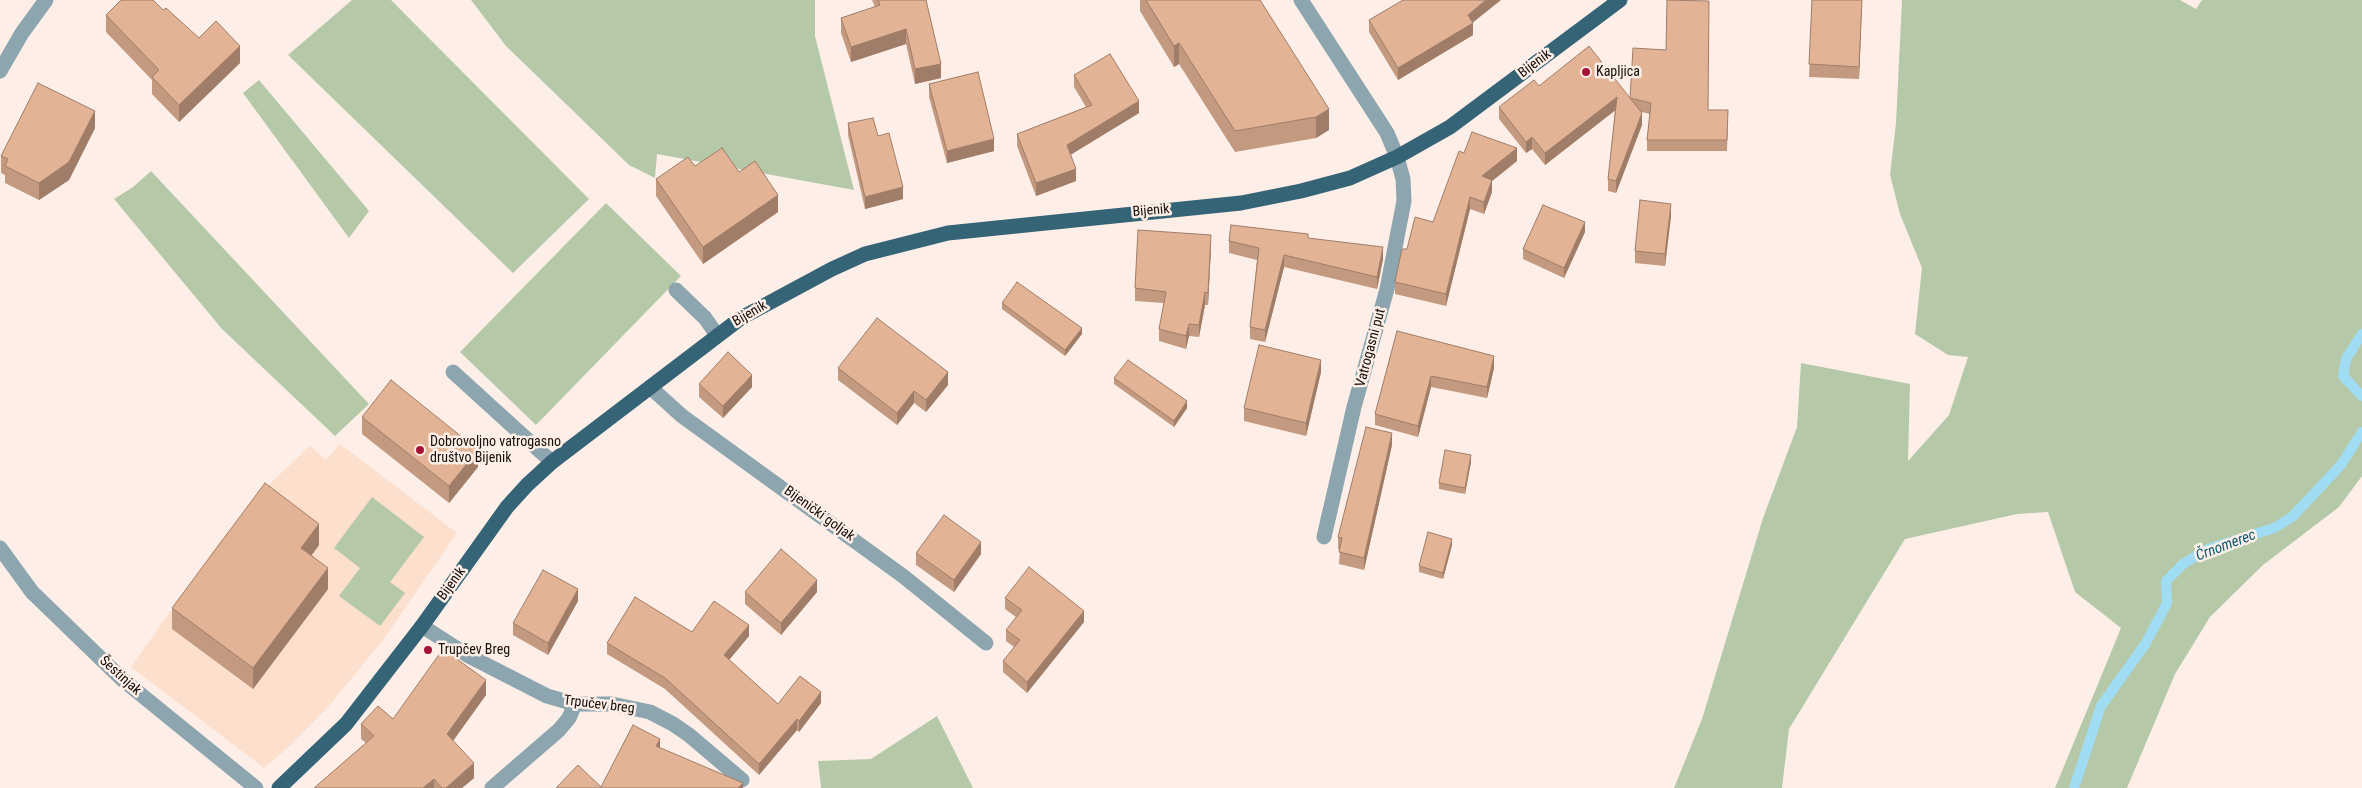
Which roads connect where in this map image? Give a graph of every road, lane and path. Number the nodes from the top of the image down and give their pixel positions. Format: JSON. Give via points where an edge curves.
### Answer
{"nodes":[{"id":1,"x":46,"y":0,"type":"edge"},
{"id":2,"x":1301,"y":0,"type":"edge"},
{"id":3,"x":1620,"y":0,"type":"edge"},
{"id":4,"x":0,"y":72,"type":"edge"},
{"id":5,"x":1397,"y":157,"type":"junction"},
{"id":6,"x":676,"y":290,"type":"dead end"},
{"id":7,"x":717,"y":335,"type":"junction"},
{"id":8,"x":453,"y":372,"type":"dead end"},
{"id":9,"x":650,"y":387,"type":"junction"},
{"id":10,"x":552,"y":462,"type":"junction"},
{"id":11,"x":1324,"y":537,"type":"dead end"},
{"id":12,"x":0,"y":548,"type":"edge"},
{"id":13,"x":422,"y":626,"type":"junction"},
{"id":14,"x":986,"y":643,"type":"dead end"},
{"id":15,"x":575,"y":704,"type":"junction"},
{"id":16,"x":742,"y":780,"type":"edge"},
{"id":17,"x":256,"y":788,"type":"edge"},
{"id":18,"x":279,"y":788,"type":"edge"},
{"id":19,"x":492,"y":788,"type":"edge"}],
"edges":[{"from":1,"to":4,"type":"street"},
{"from":2,"to":5,"type":"street","via":[[1387,134]]},
{"from":3,"to":5,"type":"main road","name":"Bijenik","via":[[1450,127]]},
{"from":5,"to":7,"type":"main road","name":"Bijenik","via":[[1350,178],[1241,203],[956,232],[865,254],[741,318]]},
{"from":5,"to":11,"type":"street","name":"Vatrogasni put","via":[[1404,201],[1399,232]]},
{"from":6,"to":7,"type":"street"},
{"from":7,"to":9,"type":"main road","name":"Bijenik"},
{"from":8,"to":10,"type":"street"},
{"from":9,"to":10,"type":"main road","name":"Bijenik"},
{"from":9,"to":14,"type":"street","name":"Bijenički goljak","via":[[682,416],[903,576]]},
{"from":10,"to":13,"type":"main road","name":"Bijenik","via":[[507,506]]},
{"from":12,"to":17,"type":"street","name":"Šestinjak","via":[[32,592],[123,680]]},
{"from":13,"to":15,"type":"street","name":"Trpučev breg","via":[[528,688]]},
{"from":13,"to":18,"type":"main road","name":"Bijenik","via":[[346,724]]},
{"from":15,"to":16,"type":"street","name":"Trpučev breg","via":[[612,704],[650,712],[689,735]]},
{"from":15,"to":19,"type":"street","via":[[558,730]]}]}
